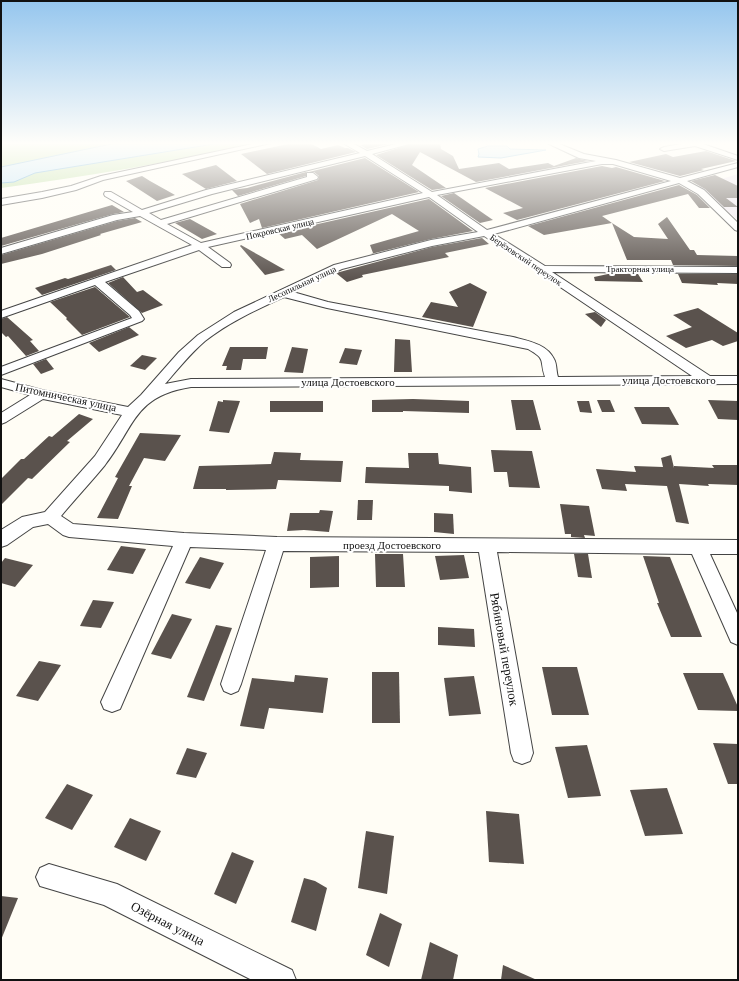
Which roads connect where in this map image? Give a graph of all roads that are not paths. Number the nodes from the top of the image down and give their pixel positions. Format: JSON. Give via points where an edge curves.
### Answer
{"nodes":[{"id":1,"x":70,"y":189,"type":"edge"},
{"id":2,"x":223,"y":189,"type":"edge"},
{"id":3,"x":275,"y":189,"type":"edge"},
{"id":4,"x":424,"y":189,"type":"edge"},
{"id":5,"x":460,"y":189,"type":"edge"},
{"id":6,"x":652,"y":189,"type":"edge"},
{"id":7,"x":695,"y":189,"type":"edge"},
{"id":8,"x":108,"y":194,"type":"dead end"},
{"id":9,"x":432,"y":194,"type":"junction"},
{"id":10,"x":1,"y":202,"type":"edge"},
{"id":11,"x":141,"y":213,"type":"junction"},
{"id":12,"x":160,"y":223,"type":"junction"},
{"id":13,"x":738,"y":228,"type":"edge"},
{"id":14,"x":486,"y":233,"type":"junction"},
{"id":15,"x":200,"y":246,"type":"junction"},
{"id":16,"x":1,"y":251,"type":"edge"},
{"id":17,"x":226,"y":264,"type":"dead end"},
{"id":18,"x":543,"y":269,"type":"junction"},
{"id":19,"x":738,"y":270,"type":"edge"},
{"id":20,"x":97,"y":280,"type":"junction"},
{"id":21,"x":282,"y":293,"type":"junction"},
{"id":22,"x":1,"y":315,"type":"edge"},
{"id":23,"x":1,"y":371,"type":"edge"},
{"id":24,"x":705,"y":379,"type":"junction"},
{"id":25,"x":552,"y":380,"type":"junction"},
{"id":26,"x":738,"y":380,"type":"edge"},
{"id":27,"x":1,"y":383,"type":"edge"},
{"id":28,"x":41,"y":394,"type":"junction"},
{"id":29,"x":146,"y":398,"type":"junction"},
{"id":30,"x":131,"y":412,"type":"junction"},
{"id":31,"x":1,"y":419,"type":"edge"},
{"id":32,"x":50,"y":517,"type":"junction"},
{"id":33,"x":1,"y":540,"type":"edge"},
{"id":34,"x":184,"y":540,"type":"junction"},
{"id":35,"x":277,"y":544,"type":"junction"},
{"id":36,"x":487,"y":546,"type":"junction"},
{"id":37,"x":698,"y":547,"type":"junction"},
{"id":38,"x":738,"y":547,"type":"edge"},
{"id":39,"x":738,"y":636,"type":"edge"},
{"id":40,"x":231,"y":684,"type":"dead end"},
{"id":41,"x":112,"y":702,"type":"dead end"},
{"id":42,"x":522,"y":753,"type":"dead end"},
{"id":43,"x":48,"y":877,"type":"dead end"},
{"id":44,"x":282,"y":980,"type":"edge"}],
"edges":[{"from":1,"to":10,"type":"street"},
{"from":2,"to":11,"type":"street"},
{"from":3,"to":12,"type":"street"},
{"from":4,"to":9,"type":"street","name":"Берёзовский переулок"},
{"from":5,"to":9,"type":"street","name":"Покровская улица"},
{"from":6,"to":14,"type":"street","name":"Лесопильная улица"},
{"from":7,"to":13,"type":"street"},
{"from":8,"to":11,"type":"street"},
{"from":9,"to":14,"type":"street","name":"Берёзовский переулок"},
{"from":9,"to":15,"type":"street","name":"Покровская улица"},
{"from":11,"to":12,"type":"street"},
{"from":11,"to":16,"type":"street","via":[[116,217]]},
{"from":12,"to":15,"type":"street"},
{"from":14,"to":18,"type":"street","name":"Берёзовский переулок"},
{"from":14,"to":21,"type":"street","name":"Лесопильная улица","via":[[431,243],[338,267]]},
{"from":15,"to":17,"type":"street"},
{"from":15,"to":20,"type":"street","name":"Покровская улица"},
{"from":18,"to":19,"type":"street","name":"Тракторная улица"},
{"from":18,"to":24,"type":"street","name":"Берёзовский переулок"},
{"from":20,"to":22,"type":"street","name":"Покровская улица"},
{"from":20,"to":23,"type":"street","via":[[135,313],[138,319]]},
{"from":21,"to":25,"type":"street","via":[[327,305],[532,346],[544,353],[549,360]]},
{"from":21,"to":29,"type":"street","name":"Лесопильная улица","via":[[238,314],[202,338],[183,355]]},
{"from":24,"to":25,"type":"street","name":"улица Достоевского"},
{"from":24,"to":26,"type":"street","name":"улица Достоевского"},
{"from":25,"to":29,"type":"street","name":"улица Достоевского","via":[[191,383],[172,386]]},
{"from":27,"to":28,"type":"street","name":"Питомническая улица"},
{"from":28,"to":30,"type":"street","name":"Питомническая улица"},
{"from":28,"to":31,"type":"street"},
{"from":29,"to":30,"type":"street","name":"Лесопильная улица"},
{"from":30,"to":32,"type":"street","name":"Лесопильная улица","via":[[100,460]]},
{"from":32,"to":33,"type":"street","via":[[28,522]]},
{"from":32,"to":34,"type":"street","name":"проезд Достоевского","via":[[70,530]]},
{"from":34,"to":35,"type":"street","name":"проезд Достоевского"},
{"from":34,"to":41,"type":"street"},
{"from":35,"to":36,"type":"street","name":"проезд Достоевского"},
{"from":35,"to":40,"type":"street"},
{"from":36,"to":37,"type":"street","name":"проезд Достоевского"},
{"from":36,"to":42,"type":"street","name":"Рябиновый переулок"},
{"from":37,"to":38,"type":"street","name":"проезд Достоевского"},
{"from":37,"to":39,"type":"street"},
{"from":43,"to":44,"type":"street","name":"Озёрная улица","via":[[108,893]]}]}
